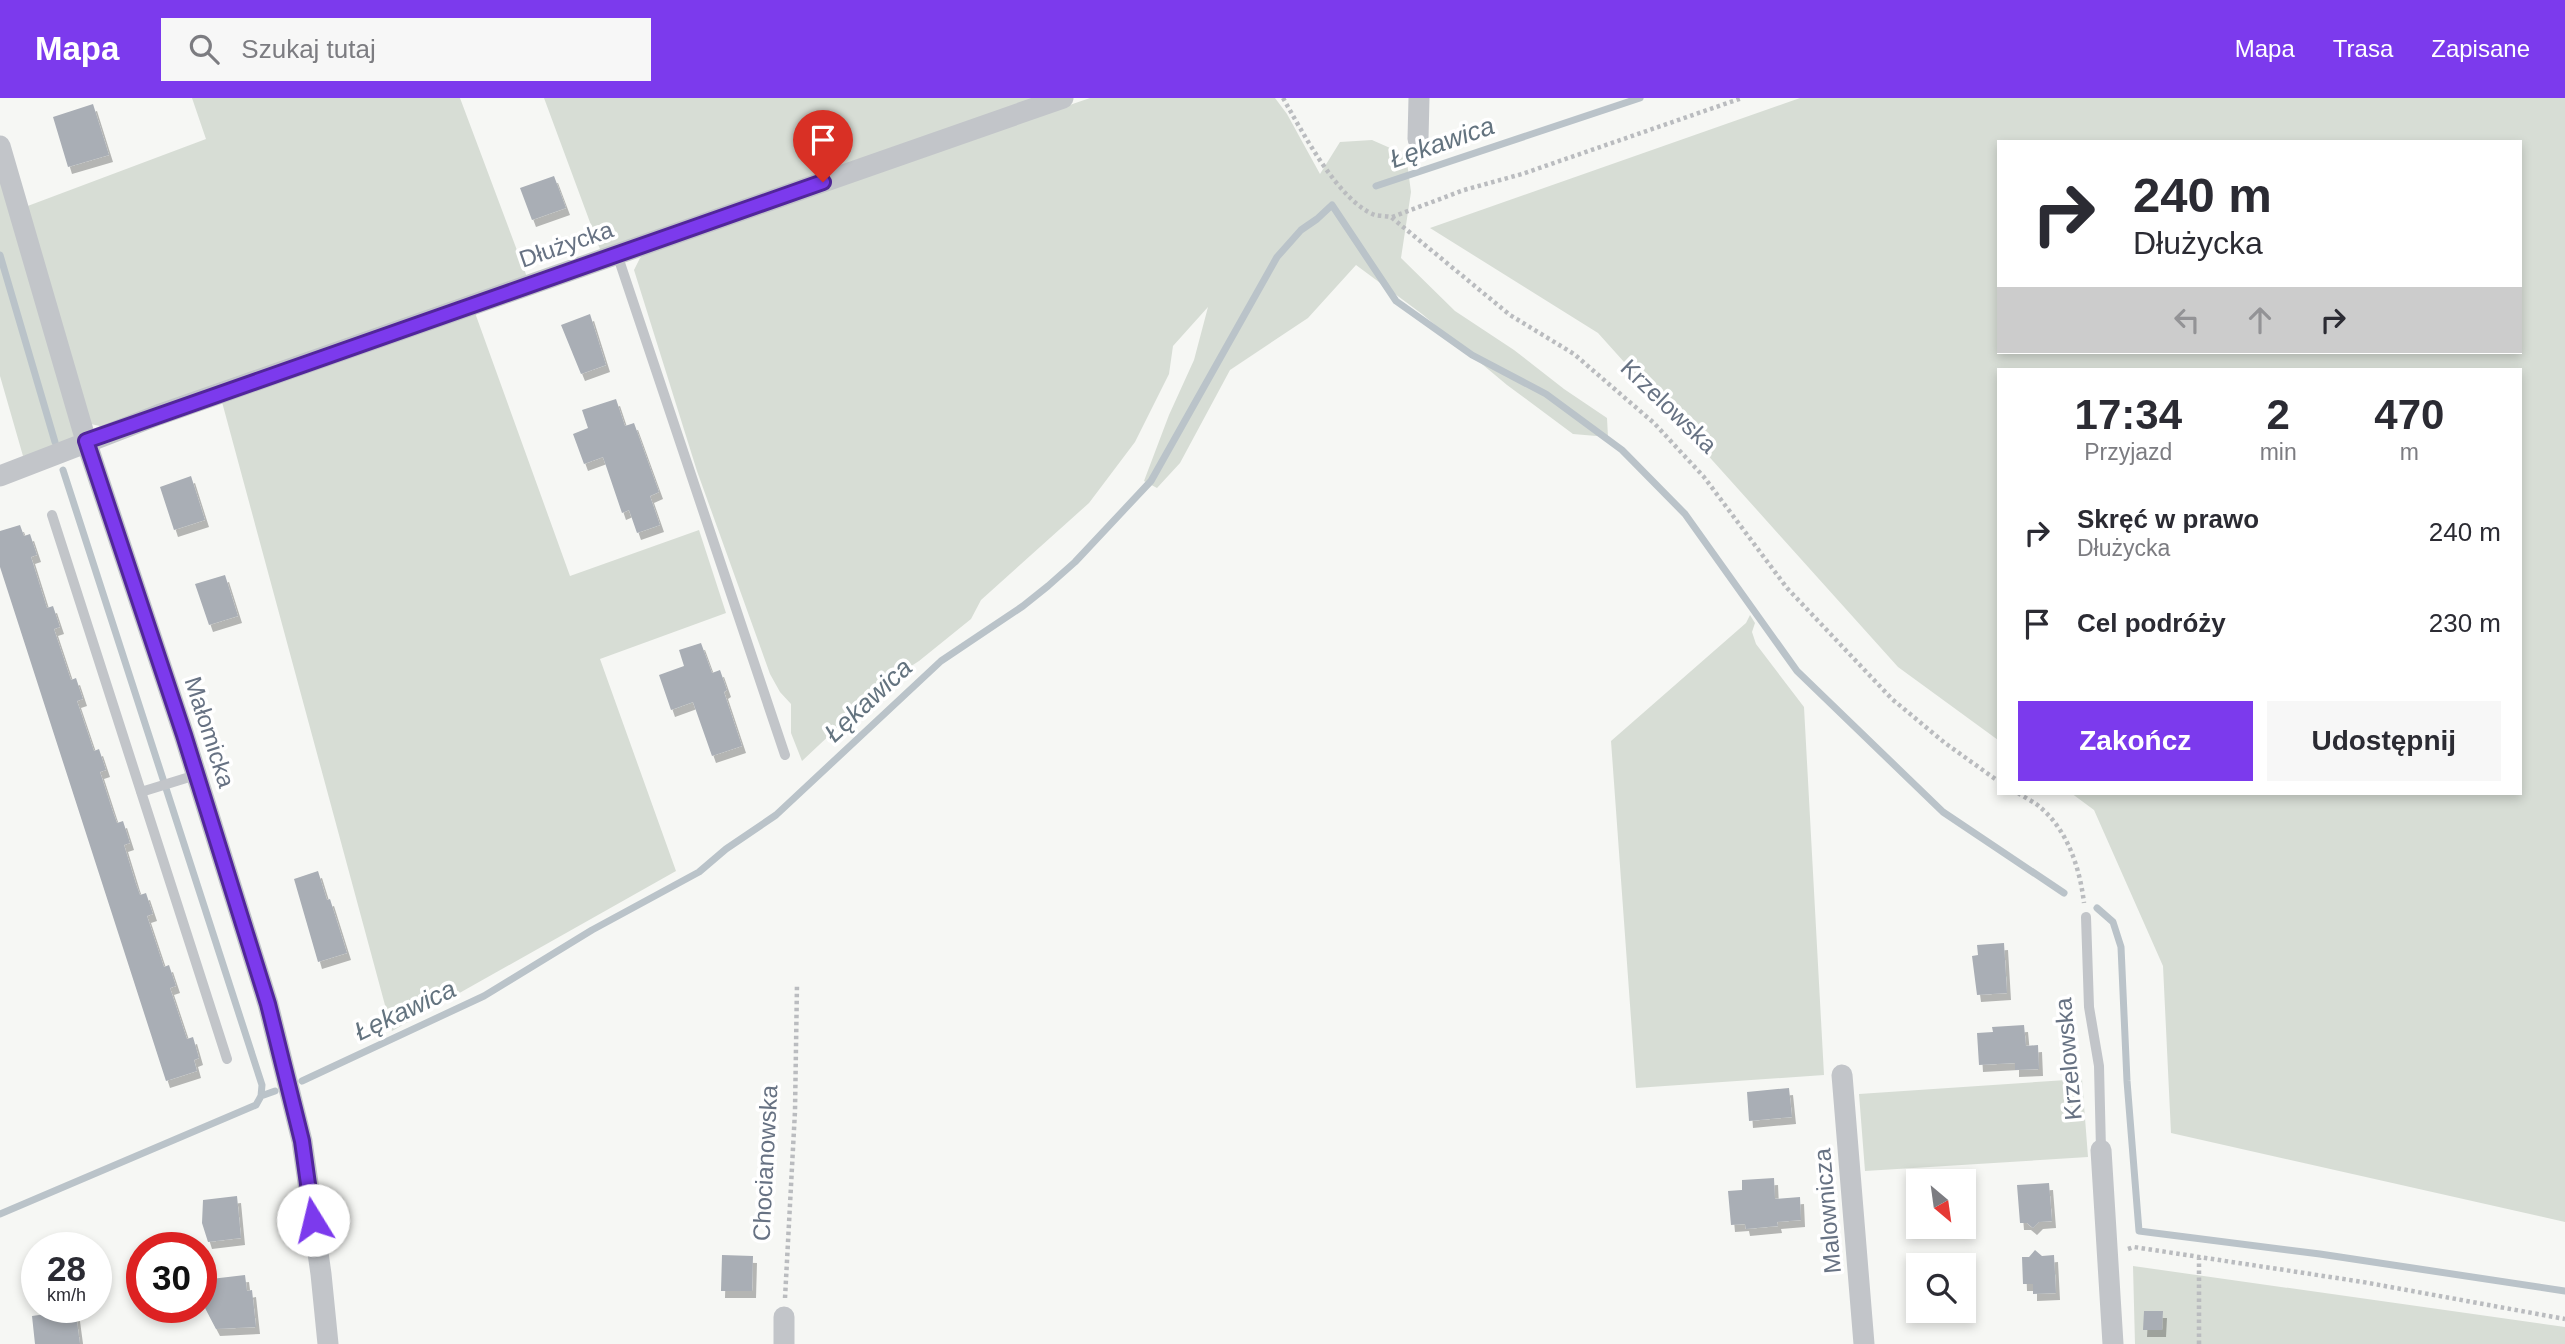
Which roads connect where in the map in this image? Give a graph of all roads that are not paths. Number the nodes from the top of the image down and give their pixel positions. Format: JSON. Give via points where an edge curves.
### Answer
{"nodes":[{"id":1,"x":1063,"y":98,"type":"edge"},
{"id":2,"x":1419,"y":98,"type":"edge"},
{"id":3,"x":1418,"y":139,"type":"dead end"},
{"id":4,"x":0,"y":146,"type":"edge"},
{"id":5,"x":617,"y":254,"type":"junction"},
{"id":6,"x":86,"y":441,"type":"junction"},
{"id":7,"x":0,"y":476,"type":"edge"},
{"id":8,"x":52,"y":515,"type":"dead end"},
{"id":9,"x":785,"y":755,"type":"dead end"},
{"id":10,"x":189,"y":777,"type":"junction"},
{"id":11,"x":145,"y":791,"type":"junction"},
{"id":12,"x":2086,"y":917,"type":"road end"},
{"id":13,"x":227,"y":1059,"type":"dead end"},
{"id":14,"x":1842,"y":1075,"type":"dead end"},
{"id":15,"x":2101,"y":1150,"type":"joint"},
{"id":16,"x":784,"y":1317,"type":"road end"},
{"id":17,"x":328,"y":1344,"type":"edge"},
{"id":18,"x":784,"y":1344,"type":"edge"},
{"id":19,"x":1864,"y":1344,"type":"edge"},
{"id":20,"x":2113,"y":1344,"type":"edge"}],
"edges":[{"from":1,"to":5,"type":"street","name":"Dłużycka"},
{"from":2,"to":3,"type":"street"},
{"from":4,"to":6,"type":"street","name":"Małomicka"},
{"from":5,"to":6,"type":"street","name":"Dłużycka"},
{"from":5,"to":9,"type":"lane"},
{"from":6,"to":7,"type":"street","name":"Dłużycka"},
{"from":6,"to":10,"type":"street","name":"Małomicka"},
{"from":8,"to":11,"type":"lane"},
{"from":10,"to":11,"type":"lane"},
{"from":10,"to":17,"type":"street","name":"Małomicka","via":[[268,1004],[302,1141]]},
{"from":11,"to":13,"type":"lane"},
{"from":12,"to":15,"type":"lane","name":"Krzelowska"},
{"from":14,"to":19,"type":"street","name":"Malownicza"},
{"from":15,"to":20,"type":"street","name":"Krzelowska"},
{"from":16,"to":18,"type":"street"}]}
